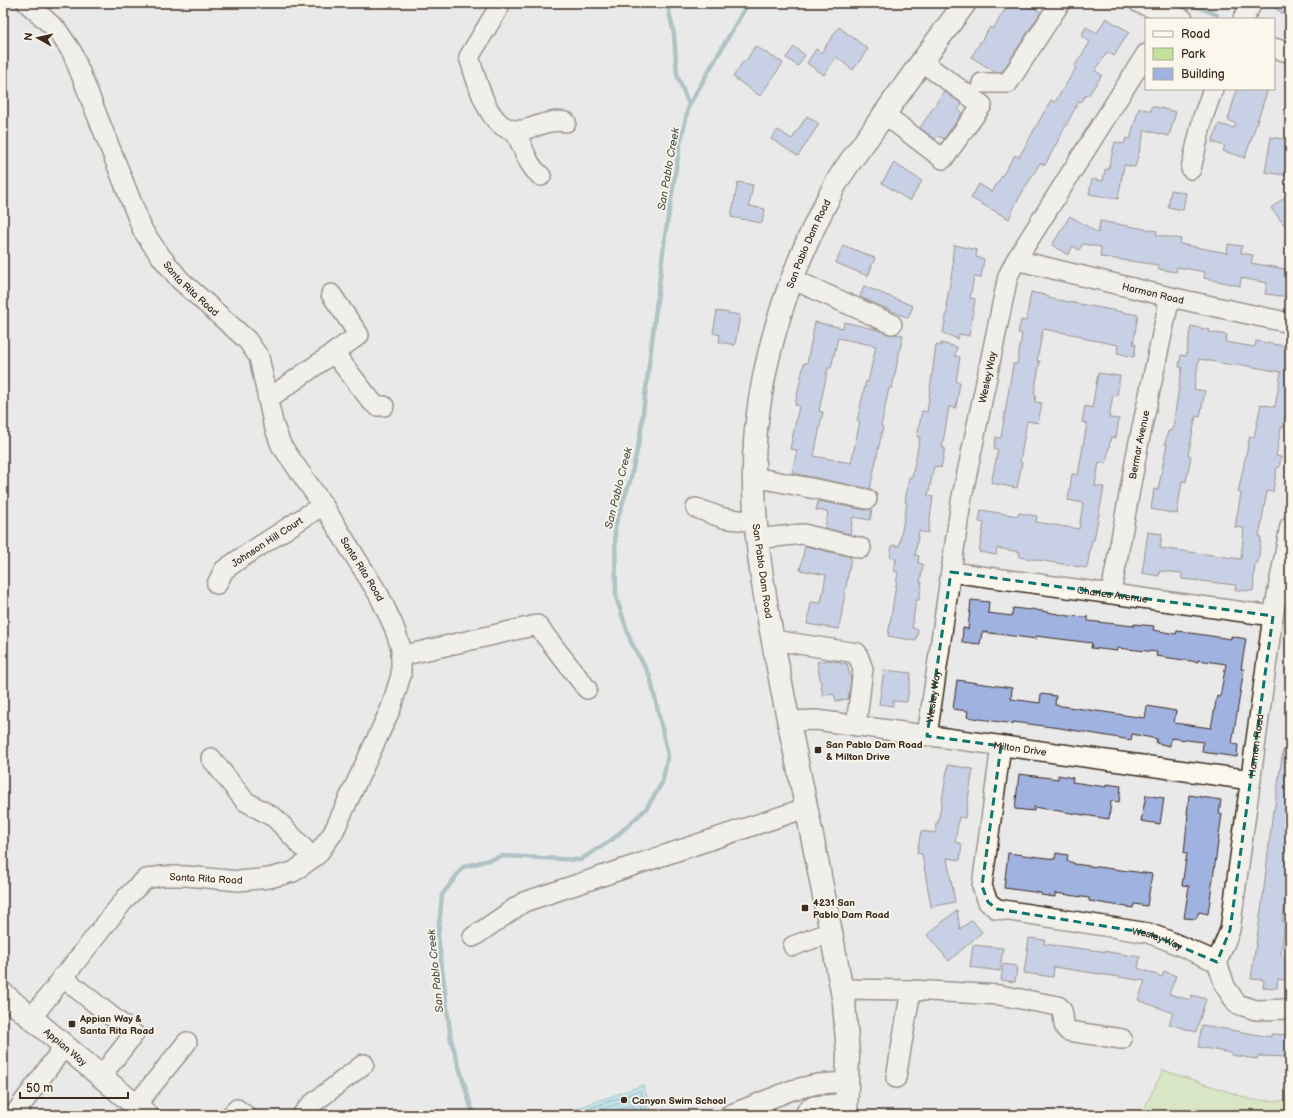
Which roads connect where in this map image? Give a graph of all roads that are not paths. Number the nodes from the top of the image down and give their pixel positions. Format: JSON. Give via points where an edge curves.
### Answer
{"nodes":[{"id":1,"x":27,"y":3,"type":"edge"},
{"id":2,"x":499,"y":3,"type":"edge"},
{"id":3,"x":965,"y":3,"type":"edge"},
{"id":4,"x":1060,"y":3,"type":"edge"},
{"id":5,"x":1139,"y":3,"type":"edge"},
{"id":6,"x":1252,"y":3,"type":"edge"},
{"id":7,"x":1174,"y":18,"type":"edge"},
{"id":8,"x":1244,"y":18,"type":"edge"},
{"id":9,"x":1275,"y":48,"type":"edge"},
{"id":10,"x":1290,"y":53,"type":"edge"},
{"id":11,"x":1145,"y":56,"type":"edge"},
{"id":12,"x":922,"y":62,"type":"junction"},
{"id":13,"x":982,"y":83,"type":"dead end"},
{"id":14,"x":1213,"y":90,"type":"edge"},
{"id":15,"x":884,"y":114,"type":"junction"},
{"id":16,"x":566,"y":122,"type":"dead end"},
{"id":17,"x":514,"y":131,"type":"junction"},
{"id":18,"x":1191,"y":169,"type":"dead end"},
{"id":19,"x":541,"y":176,"type":"dead end"},
{"id":20,"x":1016,"y":260,"type":"junction"},
{"id":21,"x":792,"y":279,"type":"junction"},
{"id":22,"x":331,"y":294,"type":"dead end"},
{"id":23,"x":1170,"y":297,"type":"junction"},
{"id":24,"x":1290,"y":323,"type":"edge"},
{"id":25,"x":892,"y":324,"type":"dead end"},
{"id":26,"x":334,"y":353,"type":"junction"},
{"id":27,"x":268,"y":399,"type":"junction"},
{"id":28,"x":384,"y":406,"type":"dead end"},
{"id":29,"x":754,"y":477,"type":"junction"},
{"id":30,"x":867,"y":499,"type":"dead end"},
{"id":31,"x":323,"y":505,"type":"junction"},
{"id":32,"x":696,"y":508,"type":"dead end"},
{"id":33,"x":1290,"y":526,"type":"edge"},
{"id":34,"x":756,"y":531,"type":"junction"},
{"id":35,"x":861,"y":548,"type":"dead end"},
{"id":36,"x":952,"y":572,"type":"junction"},
{"id":37,"x":217,"y":584,"type":"dead end"},
{"id":38,"x":1111,"y":593,"type":"junction"},
{"id":39,"x":1274,"y":616,"type":"junction"},
{"id":40,"x":773,"y":640,"type":"junction"},
{"id":41,"x":401,"y":656,"type":"junction"},
{"id":42,"x":587,"y":689,"type":"dead end"},
{"id":43,"x":789,"y":721,"type":"junction"},
{"id":44,"x":856,"y":726,"type":"junction"},
{"id":45,"x":927,"y":736,"type":"junction"},
{"id":46,"x":1001,"y":746,"type":"junction"},
{"id":47,"x":211,"y":758,"type":"dead end"},
{"id":48,"x":1251,"y":780,"type":"junction"},
{"id":49,"x":806,"y":808,"type":"junction"},
{"id":50,"x":312,"y":858,"type":"junction"},
{"id":51,"x":831,"y":932,"type":"junction"},
{"id":52,"x":473,"y":937,"type":"dead end"},
{"id":53,"x":793,"y":946,"type":"dead end"},
{"id":54,"x":1217,"y":962,"type":"junction"},
{"id":55,"x":62,"y":977,"type":"junction"},
{"id":56,"x":842,"y":989,"type":"junction"},
{"id":57,"x":911,"y":990,"type":"junction"},
{"id":58,"x":3,"y":994,"type":"edge"},
{"id":59,"x":1290,"y":1009,"type":"edge"},
{"id":60,"x":32,"y":1017,"type":"junction"},
{"id":61,"x":1122,"y":1039,"type":"dead end"},
{"id":62,"x":188,"y":1042,"type":"dead end"},
{"id":63,"x":65,"y":1046,"type":"junction"},
{"id":64,"x":364,"y":1064,"type":"dead end"},
{"id":65,"x":101,"y":1076,"type":"junction"},
{"id":66,"x":896,"y":1078,"type":"dead end"},
{"id":67,"x":847,"y":1100,"type":"edge"},
{"id":68,"x":142,"y":1110,"type":"edge"},
{"id":69,"x":807,"y":1110,"type":"dead end"},
{"id":70,"x":14,"y":1115,"type":"edge"},
{"id":71,"x":231,"y":1115,"type":"edge"},
{"id":72,"x":245,"y":1115,"type":"edge"},
{"id":73,"x":302,"y":1115,"type":"edge"},
{"id":74,"x":729,"y":1115,"type":"edge"}],
"edges":[{"from":1,"to":27,"type":"street","name":"Santa Rita Road","via":[[57,30],[72,52],[143,231],[180,280],[247,340],[259,357]]},
{"from":2,"to":17,"type":"street","via":[[469,57],[491,113],[500,125]]},
{"from":3,"to":12,"type":"main road","name":"San Pablo Dam Road"},
{"from":4,"to":13,"type":"street","via":[[1008,83]]},
{"from":5,"to":7,"type":"street"},
{"from":6,"to":8,"type":"street"},
{"from":9,"to":10,"type":"street"},
{"from":11,"to":20,"type":"street","name":"Wesley Way"},
{"from":12,"to":15,"type":"main road","name":"San Pablo Dam Road"},
{"from":12,"to":15,"type":"street","via":[[982,105],[943,159]]},
{"from":14,"to":18,"type":"street","via":[[1203,117]]},
{"from":15,"to":21,"type":"main road","name":"San Pablo Dam Road","via":[[834,187],[811,232]]},
{"from":16,"to":17,"type":"street","via":[[548,122]]},
{"from":17,"to":19,"type":"street","via":[[533,170]]},
{"from":20,"to":23,"type":"street","name":"Harmon Road"},
{"from":20,"to":36,"type":"street","name":"Wesley Way","via":[[1008,276],[975,431],[961,502]]},
{"from":21,"to":25,"type":"street"},
{"from":21,"to":29,"type":"main road","name":"San Pablo Dam Road","via":[[774,336],[762,388],[756,431]]},
{"from":22,"to":26,"type":"street","via":[[359,335]]},
{"from":23,"to":24,"type":"street","name":"Harmon Road"},
{"from":23,"to":38,"type":"street","name":"Bermar Avenue","via":[[1138,446]]},
{"from":26,"to":27,"type":"street"},
{"from":26,"to":28,"type":"street","via":[[372,402],[377,406]]},
{"from":27,"to":31,"type":"street","name":"Santa Rita Road","via":[[281,445]]},
{"from":29,"to":30,"type":"street"},
{"from":29,"to":34,"type":"main road","name":"San Pablo Dam Road"},
{"from":31,"to":37,"type":"street","name":"Johnson Hill Court","via":[[224,570]]},
{"from":31,"to":41,"type":"street","name":"Santa Rita Road","via":[[379,595],[394,627]]},
{"from":32,"to":34,"type":"street"},
{"from":33,"to":39,"type":"street","name":"Harmon Road"},
{"from":34,"to":35,"type":"street","via":[[803,534]]},
{"from":34,"to":40,"type":"main road","name":"San Pablo Dam Road"},
{"from":36,"to":38,"type":"street","name":"Charles Avenue"},
{"from":36,"to":45,"type":"street","name":"Wesley Way"},
{"from":38,"to":39,"type":"street","name":"Charles Avenue"},
{"from":39,"to":48,"type":"street","name":"Harmon Road"},
{"from":40,"to":43,"type":"main road","name":"San Pablo Dam Road"},
{"from":40,"to":44,"type":"street","via":[[857,653],[863,669]]},
{"from":41,"to":42,"type":"street","via":[[537,625]]},
{"from":41,"to":50,"type":"street","name":"Santa Rita Road","via":[[400,675],[391,708],[333,833]]},
{"from":43,"to":44,"type":"street","name":"Milton Drive","via":[[816,720]]},
{"from":43,"to":49,"type":"main road","name":"San Pablo Dam Road"},
{"from":44,"to":45,"type":"street","name":"Milton Drive"},
{"from":45,"to":46,"type":"street","name":"Milton Drive"},
{"from":46,"to":48,"type":"street","name":"Milton Drive"},
{"from":46,"to":54,"type":"street","name":"Wesley Way","via":[[982,886],[988,902],[997,909],[1148,933]]},
{"from":47,"to":50,"type":"street","via":[[245,802],[275,818]]},
{"from":48,"to":54,"type":"street","name":"Harmon Road","via":[[1230,930]]},
{"from":49,"to":51,"type":"main road","name":"San Pablo Dam Road"},
{"from":49,"to":52,"type":"street","via":[[524,902]]},
{"from":50,"to":55,"type":"street","name":"Santa Rita Road","via":[[293,872],[269,878],[239,881],[162,876],[146,879],[126,898]]},
{"from":51,"to":53,"type":"street"},
{"from":51,"to":56,"type":"main road","name":"San Pablo Dam Road"},
{"from":54,"to":59,"type":"street","via":[[1225,986],[1237,1004],[1256,1010]]},
{"from":55,"to":60,"type":"street","name":"Santa Rita Road"},
{"from":55,"to":65,"type":"street","via":[[134,1034]]},
{"from":56,"to":57,"type":"street"},
{"from":56,"to":67,"type":"main road","name":"San Pablo Dam Road","via":[[848,1054]]},
{"from":57,"to":61,"type":"street","via":[[1000,995],[1058,1006],[1063,1012],[1064,1027],[1068,1031]]},
{"from":57,"to":66,"type":"street"},
{"from":58,"to":60,"type":"main road","name":"Appian Way"},
{"from":60,"to":63,"type":"main road","name":"Appian Way"},
{"from":62,"to":68,"type":"street"},
{"from":63,"to":65,"type":"main road","name":"Appian Way"},
{"from":63,"to":70,"type":"street"},
{"from":64,"to":73,"type":"street","via":[[312,1104]]},
{"from":65,"to":68,"type":"main road","name":"Appian Way"},
{"from":67,"to":69,"type":"street","via":[[814,1106]]},
{"from":67,"to":74,"type":"street","via":[[817,1084],[792,1090]]},
{"from":71,"to":72,"type":"street","via":[[237,1109]]}]}
